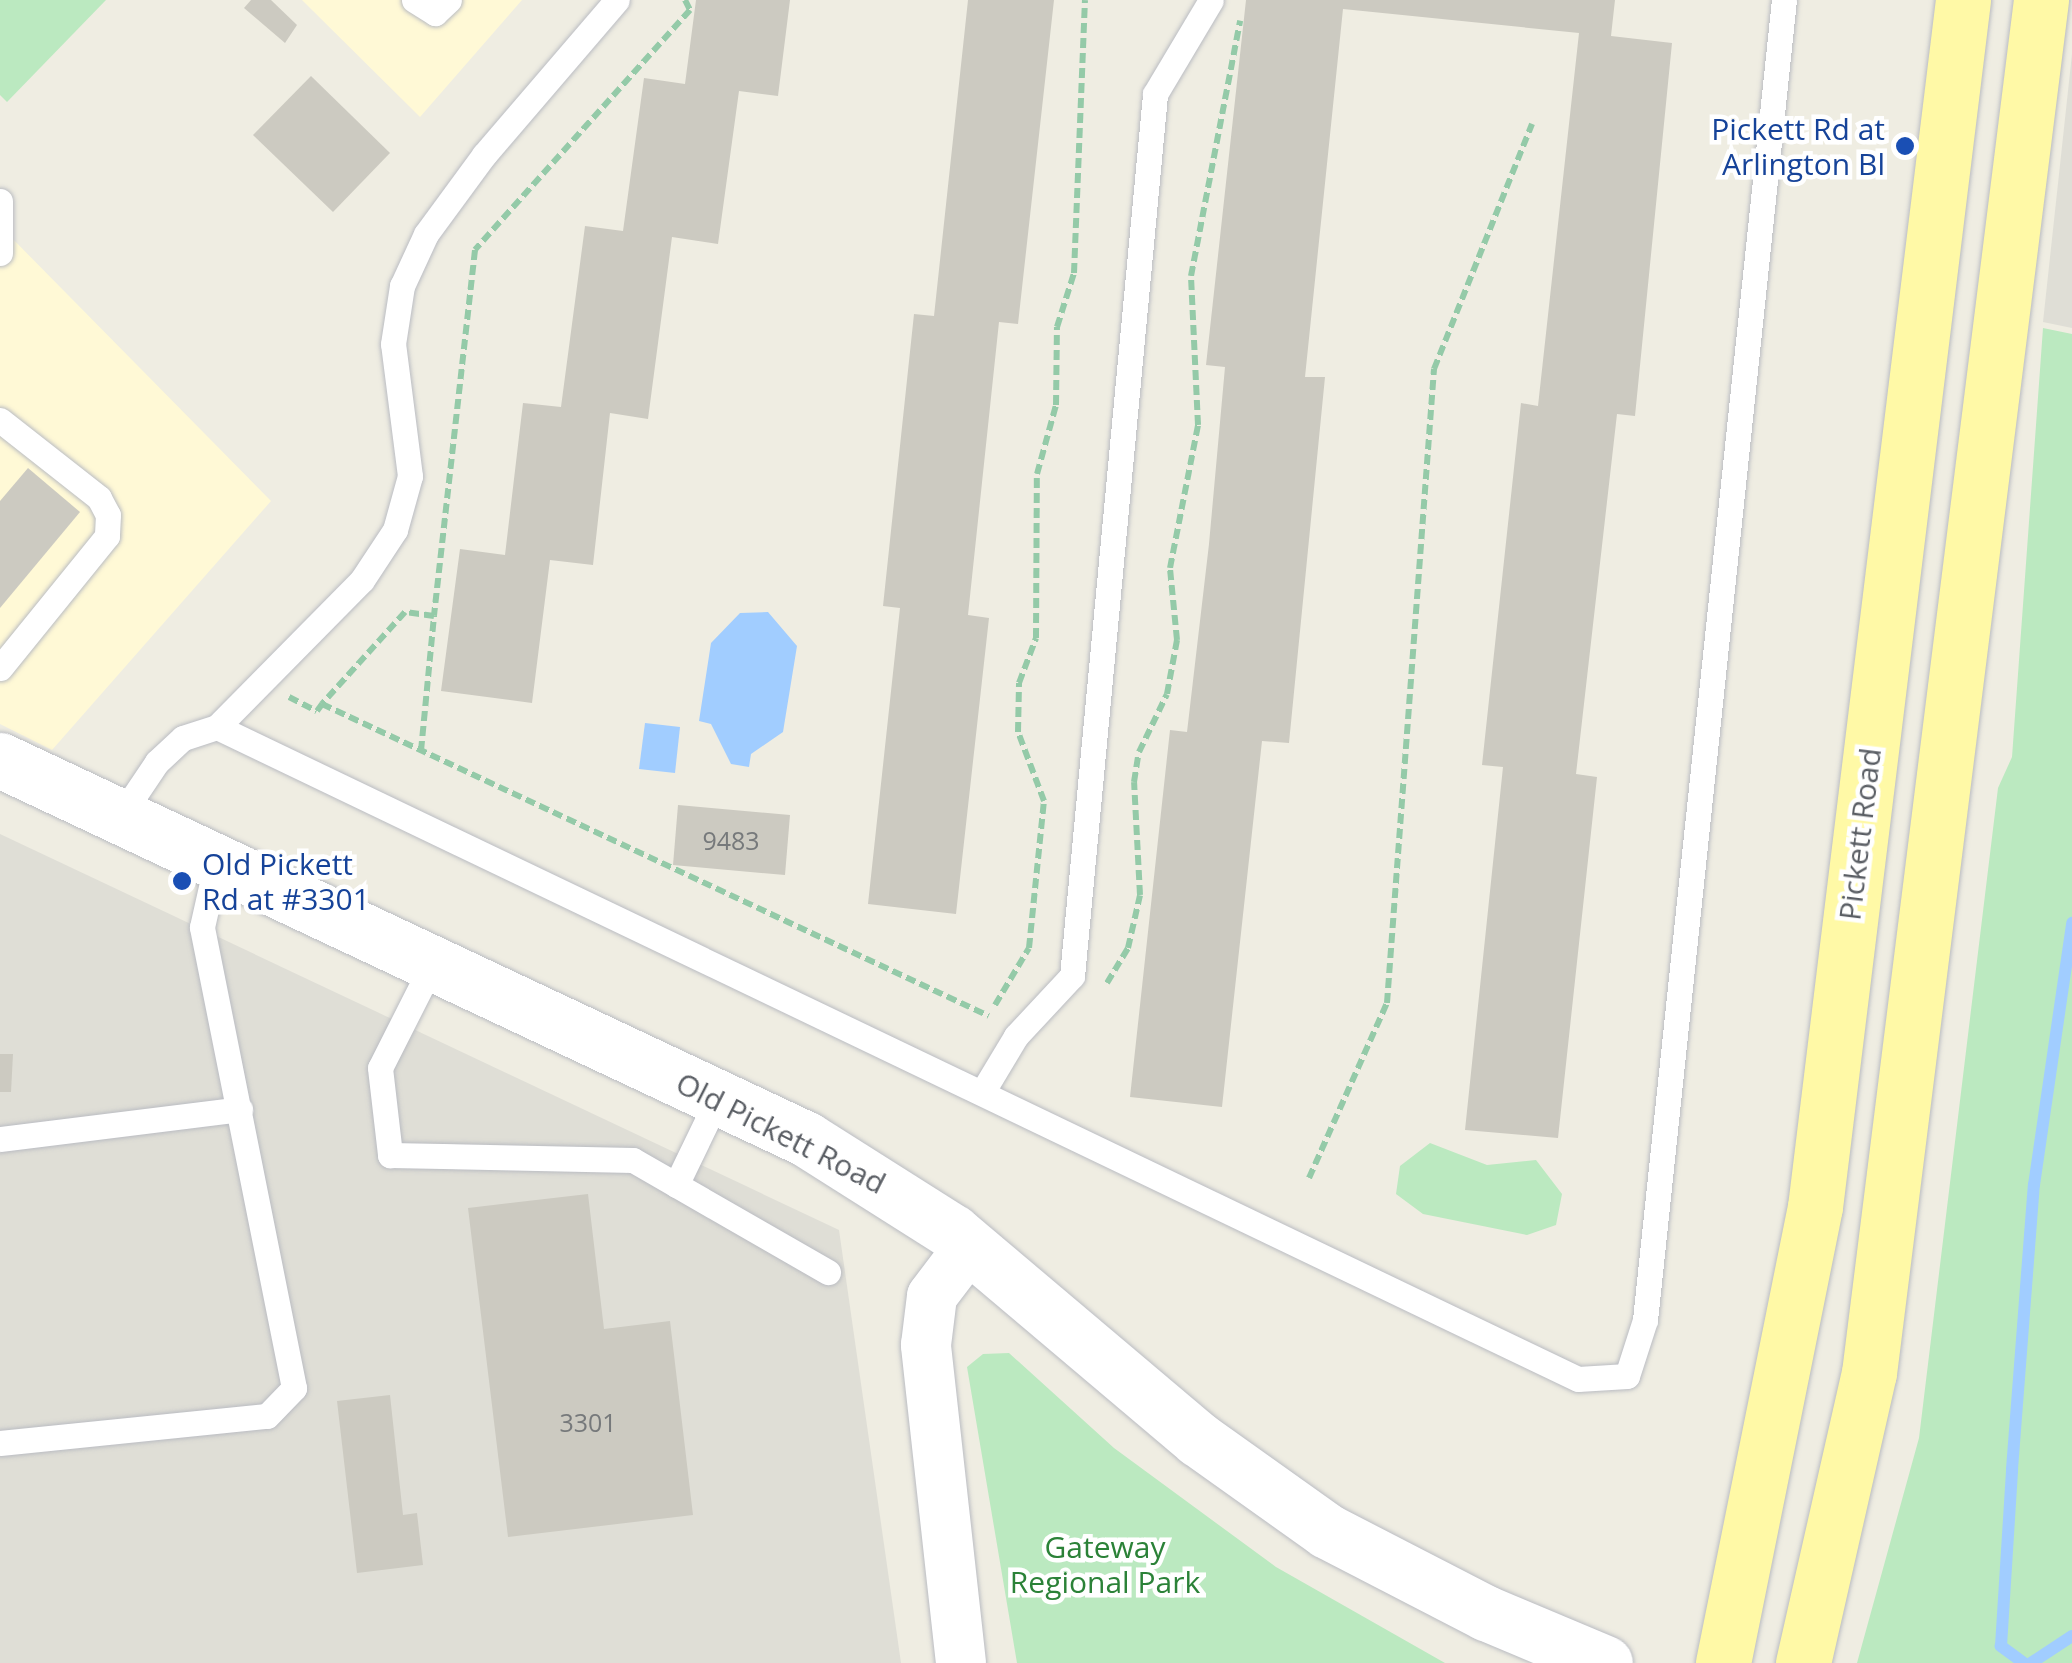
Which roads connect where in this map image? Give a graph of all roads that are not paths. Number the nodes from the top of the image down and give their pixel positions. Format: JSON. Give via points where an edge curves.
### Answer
{"nodes":[{"id":1,"x":414,"y":0,"type":"edge"},
{"id":2,"x":449,"y":0,"type":"edge"},
{"id":3,"x":617,"y":0,"type":"edge"},
{"id":4,"x":1212,"y":0,"type":"edge"},
{"id":5,"x":1784,"y":0,"type":"edge"},
{"id":6,"x":1963,"y":0,"type":"edge"},
{"id":7,"x":2041,"y":0,"type":"edge"},
{"id":8,"x":0,"y":201,"type":"edge"},
{"id":9,"x":0,"y":253,"type":"edge"},
{"id":10,"x":0,"y":420,"type":"edge"},
{"id":11,"x":0,"y":668,"type":"edge"},
{"id":12,"x":217,"y":727,"type":"junction"},
{"id":13,"x":0,"y":760,"type":"edge"},
{"id":14,"x":118,"y":820,"type":"junction"},
{"id":15,"x":216,"y":865,"type":"junction"},
{"id":16,"x":432,"y":965,"type":"junction"},
{"id":17,"x":983,"y":1092,"type":"junction"},
{"id":18,"x":718,"y":1098,"type":"junction"},
{"id":19,"x":240,"y":1109,"type":"junction"},
{"id":20,"x":0,"y":1139,"type":"edge"},
{"id":21,"x":676,"y":1185,"type":"junction"},
{"id":22,"x":970,"y":1246,"type":"junction"},
{"id":23,"x":828,"y":1272,"type":"dead end"},
{"id":24,"x":0,"y":1443,"type":"edge"},
{"id":25,"x":961,"y":1663,"type":"edge"},
{"id":26,"x":1605,"y":1663,"type":"edge"},
{"id":27,"x":1723,"y":1663,"type":"edge"},
{"id":28,"x":1803,"y":1663,"type":"edge"}],
"edges":[{"from":1,"to":2,"type":"lane","via":[[435,13]]},
{"from":3,"to":12,"type":"lane","via":[[484,154],[426,234],[402,286],[393,344],[410,476],[394,530],[362,580]]},
{"from":4,"to":17,"type":"lane","via":[[1155,94],[1072,976],[1016,1036]]},
{"from":5,"to":17,"type":"lane","via":[[1645,1320],[1627,1376],[1578,1379]]},
{"from":6,"to":27,"type":"main road","name":"Pickett Road","via":[[1815,1207]]},
{"from":7,"to":28,"type":"main road","via":[[1870,1373]]},
{"from":8,"to":9,"type":"lane"},
{"from":10,"to":11,"type":"lane","via":[[44,450],[108,514],[106,536]]},
{"from":12,"to":14,"type":"lane","via":[[183,738],[157,762]]},
{"from":12,"to":17,"type":"lane"},
{"from":13,"to":14,"type":"street","name":"Old Pickett Road"},
{"from":14,"to":15,"type":"street","name":"Old Pickett Road"},
{"from":15,"to":16,"type":"street","name":"Old Pickett Road"},
{"from":15,"to":19,"type":"lane","via":[[202,927]]},
{"from":16,"to":18,"type":"street","name":"Old Pickett Road"},
{"from":16,"to":21,"type":"lane","via":[[380,1068],[390,1156],[633,1160]]},
{"from":18,"to":21,"type":"lane"},
{"from":18,"to":22,"type":"street","name":"Old Pickett Road","via":[[878,1181]]},
{"from":19,"to":20,"type":"lane"},
{"from":19,"to":24,"type":"lane","via":[[294,1388],[266,1416]]},
{"from":21,"to":23,"type":"lane"},
{"from":22,"to":25,"type":"street","via":[[932,1296],[926,1345]]},
{"from":22,"to":26,"type":"street","name":"Old Pickett Road","via":[[1198,1440],[1327,1531],[1486,1614]]}]}
